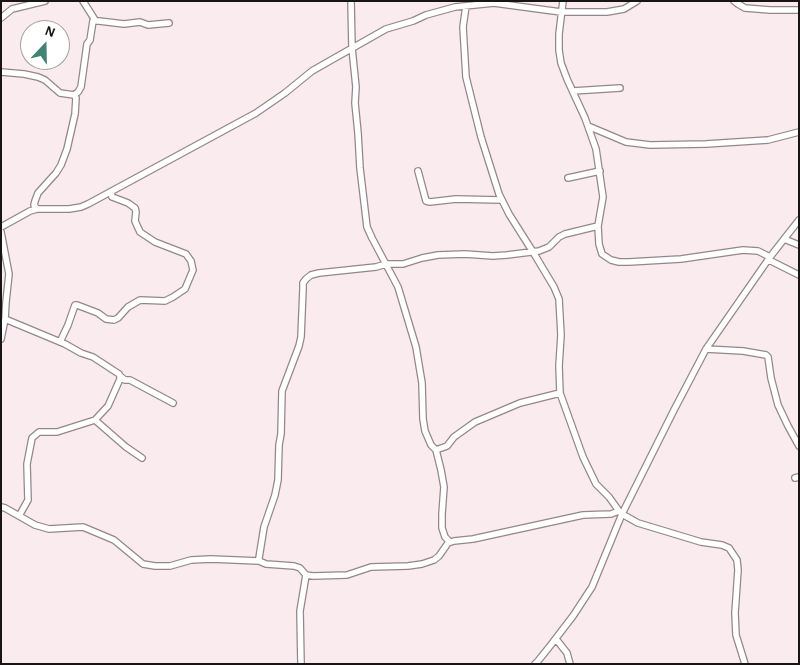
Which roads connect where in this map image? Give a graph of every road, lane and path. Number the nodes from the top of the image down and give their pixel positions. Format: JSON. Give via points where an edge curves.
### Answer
{"nodes":[{"id":1,"x":45,"y":1,"type":"edge"},
{"id":2,"x":83,"y":1,"type":"edge"},
{"id":3,"x":351,"y":1,"type":"edge"},
{"id":4,"x":563,"y":1,"type":"edge"},
{"id":5,"x":637,"y":1,"type":"edge"},
{"id":6,"x":734,"y":1,"type":"edge"},
{"id":7,"x":490,"y":2,"type":"edge"},
{"id":8,"x":466,"y":6,"type":"junction"},
{"id":9,"x":799,"y":10,"type":"edge"},
{"id":10,"x":561,"y":12,"type":"junction"},
{"id":11,"x":1,"y":18,"type":"edge"},
{"id":12,"x":95,"y":20,"type":"junction"},
{"id":13,"x":169,"y":23,"type":"dead end"},
{"id":14,"x":352,"y":48,"type":"junction"},
{"id":15,"x":1,"y":72,"type":"edge"},
{"id":16,"x":620,"y":88,"type":"dead end"},
{"id":17,"x":573,"y":91,"type":"junction"},
{"id":18,"x":74,"y":95,"type":"junction"},
{"id":19,"x":588,"y":126,"type":"junction"},
{"id":20,"x":597,"y":130,"type":"junction"},
{"id":21,"x":799,"y":132,"type":"edge"},
{"id":22,"x":591,"y":135,"type":"junction"},
{"id":23,"x":418,"y":171,"type":"dead end"},
{"id":24,"x":600,"y":171,"type":"junction"},
{"id":25,"x":568,"y":178,"type":"dead end"},
{"id":26,"x":111,"y":192,"type":"junction"},
{"id":27,"x":502,"y":200,"type":"junction"},
{"id":28,"x":37,"y":209,"type":"junction"},
{"id":29,"x":799,"y":220,"type":"edge"},
{"id":30,"x":598,"y":226,"type":"junction"},
{"id":31,"x":1,"y":228,"type":"edge"},
{"id":32,"x":1,"y":232,"type":"edge"},
{"id":33,"x":784,"y":239,"type":"junction"},
{"id":34,"x":799,"y":245,"type":"edge"},
{"id":35,"x":533,"y":252,"type":"junction"},
{"id":36,"x":769,"y":258,"type":"junction"},
{"id":37,"x":386,"y":264,"type":"junction"},
{"id":38,"x":799,"y":276,"type":"edge"},
{"id":39,"x":5,"y":319,"type":"junction"},
{"id":40,"x":1,"y":339,"type":"edge"},
{"id":41,"x":60,"y":342,"type":"junction"},
{"id":42,"x":706,"y":349,"type":"junction"},
{"id":43,"x":120,"y":376,"type":"junction"},
{"id":44,"x":560,"y":394,"type":"junction"},
{"id":45,"x":173,"y":403,"type":"dead end"},
{"id":46,"x":95,"y":420,"type":"junction"},
{"id":47,"x":799,"y":446,"type":"edge"},
{"id":48,"x":436,"y":450,"type":"junction"},
{"id":49,"x":142,"y":458,"type":"dead end"},
{"id":50,"x":1,"y":506,"type":"edge"},
{"id":51,"x":620,"y":513,"type":"junction"},
{"id":52,"x":19,"y":516,"type":"junction"},
{"id":53,"x":450,"y":542,"type":"junction"},
{"id":54,"x":259,"y":561,"type":"junction"},
{"id":55,"x":306,"y":577,"type":"junction"},
{"id":56,"x":556,"y":639,"type":"junction"},
{"id":57,"x":301,"y":664,"type":"edge"},
{"id":58,"x":535,"y":664,"type":"edge"},
{"id":59,"x":570,"y":664,"type":"edge"},
{"id":60,"x":745,"y":664,"type":"edge"}],
"edges":[{"from":1,"to":11,"type":"street","via":[[17,7]]},
{"from":2,"to":12,"type":"street"},
{"from":3,"to":14,"type":"street"},
{"from":4,"to":10,"type":"street"},
{"from":5,"to":10,"type":"street","via":[[624,9],[607,12]]},
{"from":6,"to":9,"type":"street","via":[[745,8]]},
{"from":7,"to":8,"type":"street"},
{"from":7,"to":10,"type":"street"},
{"from":8,"to":14,"type":"street","via":[[426,14],[386,29]]},
{"from":8,"to":27,"type":"street","via":[[463,27],[466,77]]},
{"from":10,"to":17,"type":"street","via":[[561,63]]},
{"from":12,"to":13,"type":"street","via":[[148,25]]},
{"from":12,"to":18,"type":"street","via":[[87,44],[81,87]]},
{"from":14,"to":26,"type":"street","via":[[312,71],[256,113]]},
{"from":14,"to":37,"type":"street","via":[[367,227]]},
{"from":15,"to":18,"type":"street","via":[[38,77],[60,93]]},
{"from":16,"to":17,"type":"street"},
{"from":17,"to":19,"type":"street"},
{"from":18,"to":28,"type":"street","via":[[76,101],[67,149],[56,173],[38,193],[34,205]]},
{"from":19,"to":20,"type":"street"},
{"from":19,"to":22,"type":"street"},
{"from":20,"to":21,"type":"street","via":[[626,142],[650,145],[768,140]]},
{"from":20,"to":22,"type":"street"},
{"from":22,"to":24,"type":"street"},
{"from":23,"to":27,"type":"street","via":[[426,201]]},
{"from":24,"to":25,"type":"street"},
{"from":24,"to":30,"type":"street","via":[[603,197]]},
{"from":26,"to":28,"type":"street","via":[[81,207]]},
{"from":26,"to":41,"type":"street","via":[[112,197],[135,208],[135,221],[140,232],[155,242],[186,254],[193,270],[185,289],[173,297],[165,301],[140,300],[114,320],[75,305]]},
{"from":27,"to":35,"type":"street"},
{"from":28,"to":31,"type":"street"},
{"from":29,"to":33,"type":"street"},
{"from":30,"to":35,"type":"street","via":[[565,234],[548,247]]},
{"from":30,"to":36,"type":"street","via":[[602,254],[619,262],[666,261],[743,250],[758,251]]},
{"from":32,"to":39,"type":"street","via":[[9,274]]},
{"from":33,"to":34,"type":"street"},
{"from":33,"to":36,"type":"street"},
{"from":35,"to":37,"type":"street","via":[[507,256],[438,255],[403,264]]},
{"from":35,"to":44,"type":"street","via":[[559,299]]},
{"from":36,"to":38,"type":"street"},
{"from":36,"to":42,"type":"street"},
{"from":37,"to":48,"type":"street","via":[[398,287],[416,347],[425,431]]},
{"from":37,"to":54,"type":"street","via":[[319,273],[311,275],[303,283],[301,337],[282,391],[278,480],[262,536]]},
{"from":39,"to":40,"type":"street"},
{"from":39,"to":41,"type":"street"},
{"from":41,"to":43,"type":"street","via":[[97,359]]},
{"from":42,"to":47,"type":"street","via":[[766,355],[778,405]]},
{"from":42,"to":51,"type":"street"},
{"from":43,"to":45,"type":"street"},
{"from":43,"to":46,"type":"street","via":[[108,406]]},
{"from":44,"to":48,"type":"street","via":[[520,403],[475,422],[447,446]]},
{"from":44,"to":51,"type":"street","via":[[593,480]]},
{"from":46,"to":49,"type":"street"},
{"from":46,"to":52,"type":"street","via":[[57,432],[39,432],[32,438],[27,464],[28,500]]},
{"from":48,"to":53,"type":"street","via":[[444,487],[442,528]]},
{"from":50,"to":52,"type":"street"},
{"from":51,"to":53,"type":"street","via":[[583,515]]},
{"from":51,"to":56,"type":"street","via":[[592,587]]},
{"from":51,"to":60,"type":"street","via":[[638,523],[729,548],[737,560],[736,635]]},
{"from":52,"to":54,"type":"street","via":[[49,529],[83,526],[114,540],[143,564],[170,566],[211,559]]},
{"from":53,"to":55,"type":"street","via":[[434,560],[422,564],[371,567],[347,575]]},
{"from":54,"to":55,"type":"street","via":[[300,568]]},
{"from":55,"to":57,"type":"street","via":[[300,611]]},
{"from":56,"to":58,"type":"street"},
{"from":56,"to":59,"type":"street","via":[[567,653]]}]}
